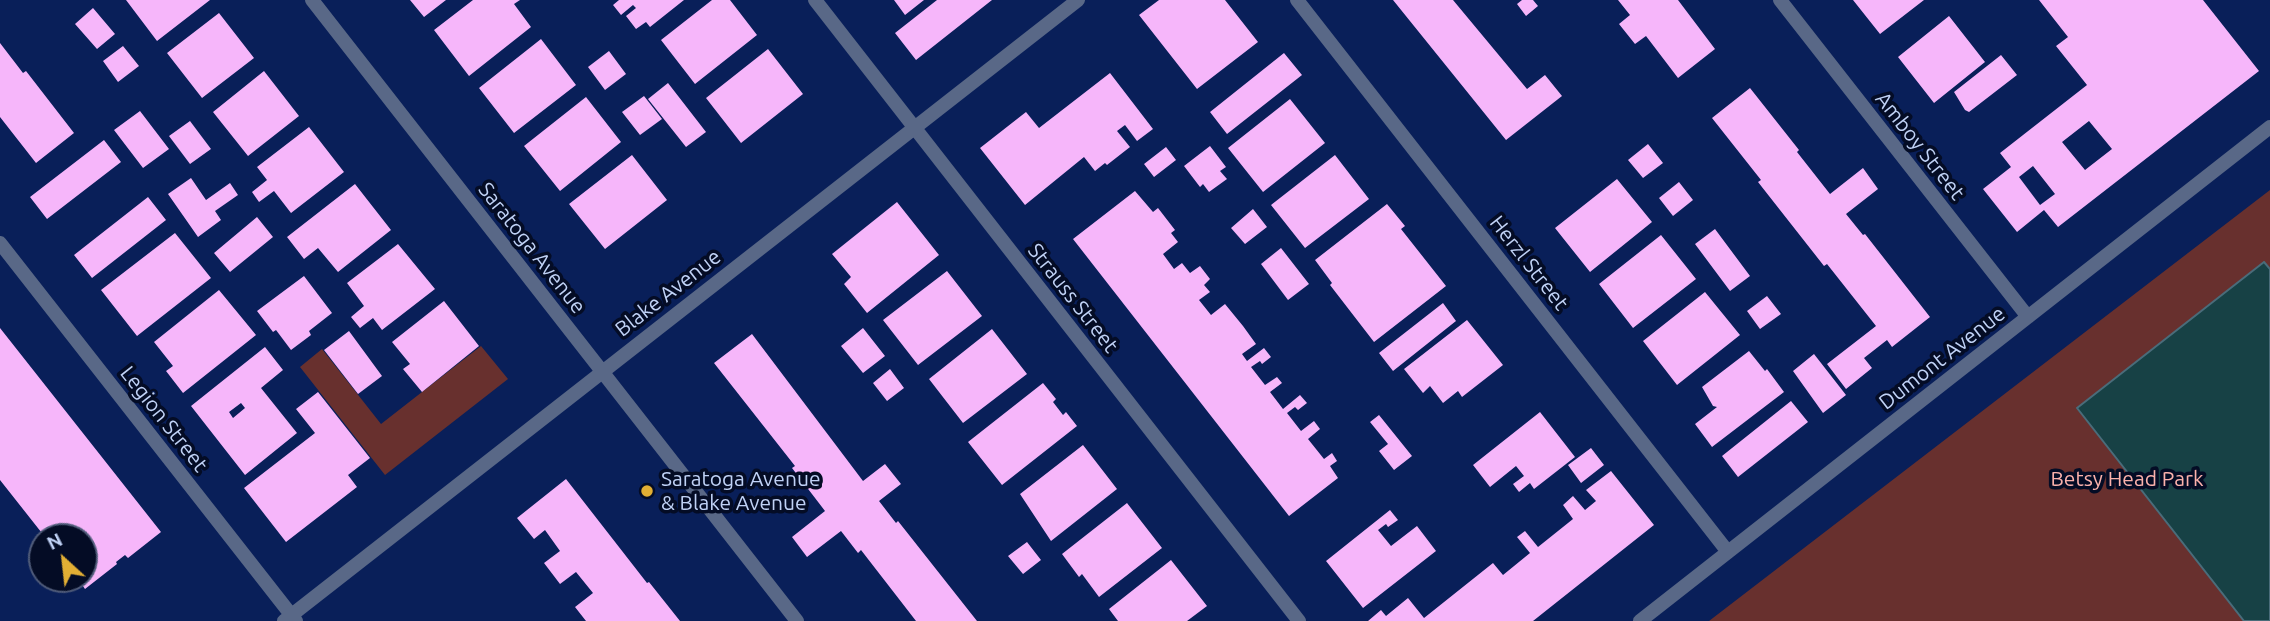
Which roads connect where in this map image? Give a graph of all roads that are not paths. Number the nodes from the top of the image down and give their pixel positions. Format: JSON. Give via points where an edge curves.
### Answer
{"nodes":[{"id":1,"x":312,"y":0,"type":"edge"},
{"id":2,"x":815,"y":0,"type":"edge"},
{"id":3,"x":1078,"y":0,"type":"edge"},
{"id":4,"x":1297,"y":0,"type":"edge"},
{"id":5,"x":1780,"y":0,"type":"edge"},
{"id":6,"x":2270,"y":127,"type":"edge"},
{"id":7,"x":914,"y":128,"type":"junction"},
{"id":8,"x":0,"y":243,"type":"edge"},
{"id":9,"x":2028,"y":317,"type":"junction"},
{"id":10,"x":602,"y":371,"type":"junction"},
{"id":11,"x":1728,"y":552,"type":"junction"},
{"id":12,"x":290,"y":619,"type":"edge"},
{"id":13,"x":797,"y":621,"type":"edge"},
{"id":14,"x":1298,"y":621,"type":"edge"},
{"id":15,"x":1640,"y":621,"type":"edge"}],
"edges":[{"from":1,"to":10,"type":"street","name":"Saratoga Avenue"},
{"from":2,"to":7,"type":"street","name":"Strauss Street"},
{"from":3,"to":7,"type":"street","name":"Blake Avenue"},
{"from":4,"to":11,"type":"street","name":"Herzl Street"},
{"from":5,"to":9,"type":"street","name":"Amboy Street"},
{"from":6,"to":9,"type":"street","name":"Dumont Avenue"},
{"from":7,"to":10,"type":"street","name":"Blake Avenue"},
{"from":7,"to":14,"type":"street","name":"Strauss Street"},
{"from":8,"to":12,"type":"street","name":"Legion Street"},
{"from":9,"to":11,"type":"street","name":"Dumont Avenue"},
{"from":10,"to":12,"type":"street","name":"Blake Avenue"},
{"from":10,"to":13,"type":"street","name":"Saratoga Avenue"},
{"from":11,"to":15,"type":"street","name":"Dumont Avenue"}]}
